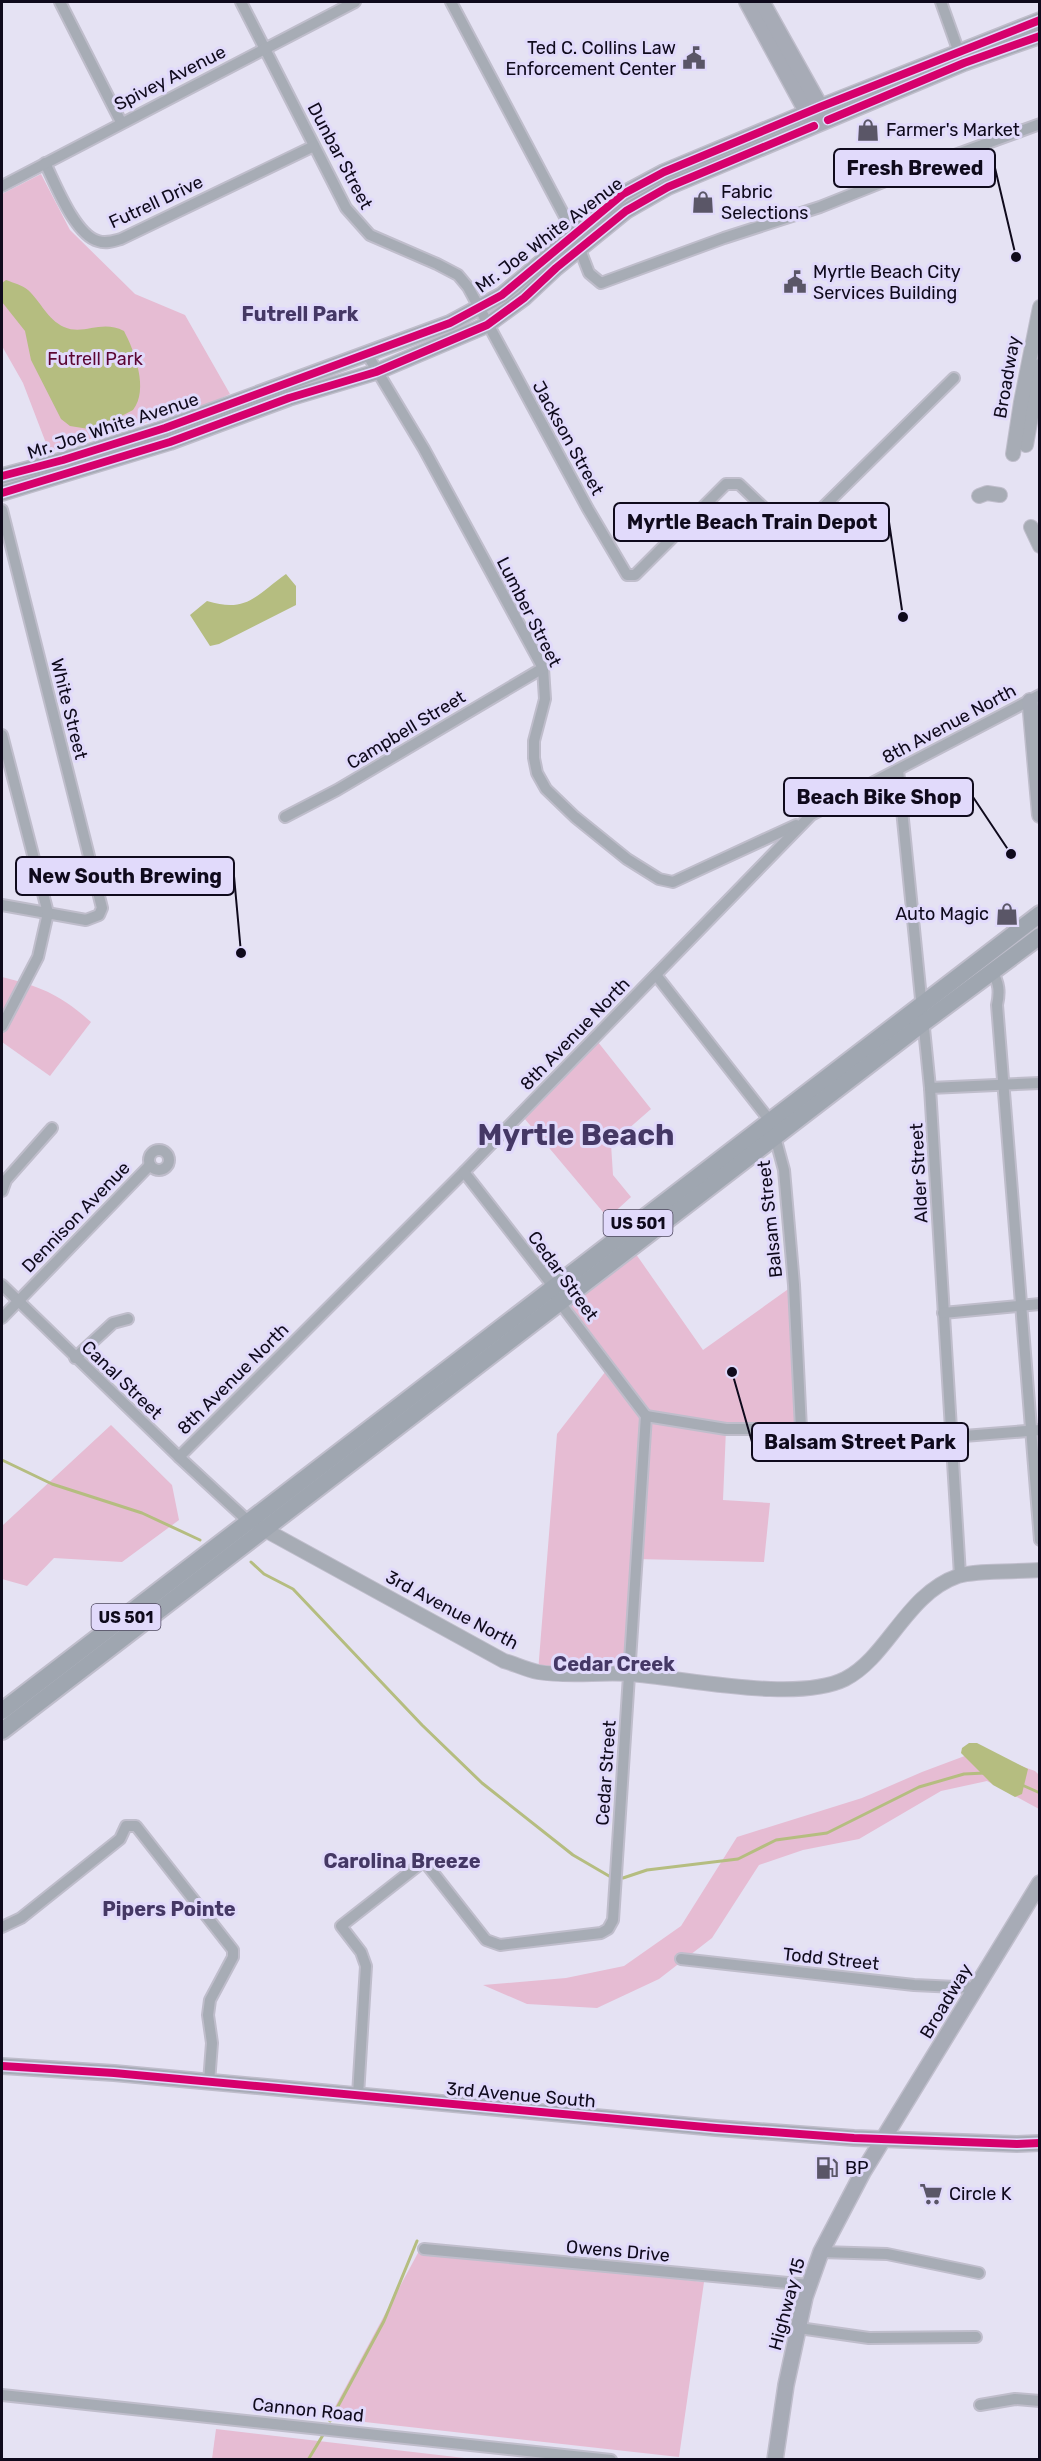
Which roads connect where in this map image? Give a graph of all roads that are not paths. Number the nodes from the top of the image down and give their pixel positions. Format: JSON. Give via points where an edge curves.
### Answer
{"nodes":[{"id":1,"x":60,"y":2,"type":"edge"},
{"id":2,"x":241,"y":2,"type":"edge"},
{"id":3,"x":355,"y":2,"type":"edge"},
{"id":4,"x":452,"y":2,"type":"edge"},
{"id":5,"x":747,"y":2,"type":"edge"},
{"id":6,"x":762,"y":2,"type":"edge"},
{"id":7,"x":941,"y":2,"type":"edge"},
{"id":8,"x":1040,"y":20,"type":"edge"},
{"id":9,"x":1040,"y":36,"type":"edge"},
{"id":10,"x":265,"y":48,"type":"junction"},
{"id":11,"x":961,"y":58,"type":"junction"},
{"id":12,"x":817,"y":116,"type":"junction"},
{"id":13,"x":121,"y":122,"type":"junction"},
{"id":14,"x":1040,"y":124,"type":"edge"},
{"id":15,"x":314,"y":146,"type":"junction"},
{"id":16,"x":45,"y":163,"type":"junction"},
{"id":17,"x":2,"y":186,"type":"edge"},
{"id":18,"x":574,"y":234,"type":"junction"},
{"id":19,"x":580,"y":250,"type":"junction"},
{"id":20,"x":479,"y":307,"type":"junction"},
{"id":21,"x":1040,"y":308,"type":"edge"},
{"id":22,"x":487,"y":325,"type":"junction"},
{"id":23,"x":367,"y":354,"type":"junction"},
{"id":24,"x":1040,"y":366,"type":"edge"},
{"id":25,"x":376,"y":372,"type":"junction"},
{"id":26,"x":954,"y":378,"type":"dead end"},
{"id":27,"x":1040,"y":437,"type":"edge"},
{"id":28,"x":1026,"y":445,"type":"junction"},
{"id":29,"x":2,"y":476,"type":"edge"},
{"id":30,"x":2,"y":493,"type":"edge"},
{"id":31,"x":1000,"y":495,"type":"dead end"},
{"id":32,"x":979,"y":496,"type":"dead end"},
{"id":33,"x":2,"y":510,"type":"edge"},
{"id":34,"x":1031,"y":528,"type":"dead end"},
{"id":35,"x":1040,"y":546,"type":"edge"},
{"id":36,"x":543,"y":668,"type":"junction"},
{"id":37,"x":1035,"y":698,"type":"edge"},
{"id":38,"x":2,"y":735,"type":"edge"},
{"id":39,"x":898,"y":770,"type":"junction"},
{"id":40,"x":1040,"y":815,"type":"edge"},
{"id":41,"x":285,"y":817,"type":"dead end"},
{"id":42,"x":803,"y":822,"type":"junction"},
{"id":43,"x":2,"y":905,"type":"edge"},
{"id":44,"x":48,"y":914,"type":"junction"},
{"id":45,"x":1040,"y":914,"type":"edge"},
{"id":46,"x":1040,"y":936,"type":"edge"},
{"id":47,"x":992,"y":971,"type":"junction"},
{"id":48,"x":656,"y":975,"type":"junction"},
{"id":49,"x":921,"y":1016,"type":"junction"},
{"id":50,"x":2,"y":1026,"type":"edge"},
{"id":51,"x":1040,"y":1083,"type":"edge"},
{"id":52,"x":1004,"y":1085,"type":"junction"},
{"id":53,"x":930,"y":1088,"type":"junction"},
{"id":54,"x":52,"y":1128,"type":"dead end"},
{"id":55,"x":773,"y":1129,"type":"junction"},
{"id":56,"x":150,"y":1165,"type":"dead end"},
{"id":57,"x":464,"y":1172,"type":"junction"},
{"id":58,"x":2,"y":1191,"type":"edge"},
{"id":59,"x":2,"y":1285,"type":"edge"},
{"id":60,"x":556,"y":1297,"type":"junction"},
{"id":61,"x":18,"y":1302,"type":"junction"},
{"id":62,"x":1040,"y":1304,"type":"edge"},
{"id":63,"x":1022,"y":1305,"type":"junction"},
{"id":64,"x":943,"y":1313,"type":"junction"},
{"id":65,"x":2,"y":1318,"type":"edge"},
{"id":66,"x":128,"y":1319,"type":"dead end"},
{"id":67,"x":75,"y":1358,"type":"junction"},
{"id":68,"x":646,"y":1416,"type":"junction"},
{"id":69,"x":801,"y":1429,"type":"junction"},
{"id":70,"x":1035,"y":1431,"type":"edge"},
{"id":71,"x":951,"y":1437,"type":"junction"},
{"id":72,"x":179,"y":1457,"type":"junction"},
{"id":73,"x":256,"y":1525,"type":"junction"},
{"id":74,"x":1040,"y":1540,"type":"edge"},
{"id":75,"x":1040,"y":1570,"type":"edge"},
{"id":76,"x":960,"y":1575,"type":"junction"},
{"id":77,"x":629,"y":1674,"type":"junction"},
{"id":78,"x":2,"y":1711,"type":"edge"},
{"id":79,"x":2,"y":1731,"type":"edge"},
{"id":80,"x":1040,"y":1883,"type":"edge"},
{"id":81,"x":2,"y":1927,"type":"edge"},
{"id":82,"x":681,"y":1959,"type":"dead end"},
{"id":83,"x":977,"y":1988,"type":"junction"},
{"id":84,"x":2,"y":2066,"type":"edge"},
{"id":85,"x":208,"y":2082,"type":"junction"},
{"id":86,"x":358,"y":2095,"type":"junction"},
{"id":87,"x":884,"y":2138,"type":"junction"},
{"id":88,"x":1040,"y":2143,"type":"edge"},
{"id":89,"x":424,"y":2249,"type":"dead end"},
{"id":90,"x":821,"y":2252,"type":"junction"},
{"id":91,"x":979,"y":2273,"type":"dead end"},
{"id":92,"x":809,"y":2285,"type":"junction"},
{"id":93,"x":799,"y":2328,"type":"junction"},
{"id":94,"x":976,"y":2337,"type":"dead end"},
{"id":95,"x":2,"y":2395,"type":"edge"},
{"id":96,"x":1040,"y":2401,"type":"edge"},
{"id":97,"x":980,"y":2405,"type":"dead end"},
{"id":98,"x":611,"y":2460,"type":"edge"},
{"id":99,"x":775,"y":2460,"type":"edge"}],
"edges":[{"from":1,"to":13,"type":"street"},
{"from":2,"to":10,"type":"street","name":"Dunbar Street"},
{"from":3,"to":10,"type":"street","name":"Spivey Avenue"},
{"from":4,"to":18,"type":"street"},
{"from":5,"to":12,"type":"main road"},
{"from":6,"to":12,"type":"main road"},
{"from":7,"to":11,"type":"street"},
{"from":8,"to":11,"type":"main road","name":"Mr. Joe White Avenue"},
{"from":9,"to":11,"type":"main road","name":"Mr. Joe White Avenue"},
{"from":10,"to":13,"type":"street","name":"Spivey Avenue"},
{"from":10,"to":15,"type":"street","name":"Dunbar Street"},
{"from":11,"to":12,"type":"main road","name":"Mr. Joe White Avenue"},
{"from":12,"to":18,"type":"main road","name":"Mr. Joe White Avenue","via":[[664,172],[626,192]]},
{"from":12,"to":19,"type":"main road","name":"Mr. Joe White Avenue","via":[[668,187],[626,211]]},
{"from":13,"to":16,"type":"street","name":"Spivey Avenue"},
{"from":14,"to":19,"type":"street","via":[[606,283],[594,280]]},
{"from":15,"to":16,"type":"street","name":"Futrell Drive","via":[[108,242],[88,236],[79,227]]},
{"from":15,"to":20,"type":"street","name":"Dunbar Street","via":[[346,208],[361,227],[375,238],[458,275]]},
{"from":16,"to":17,"type":"street","name":"Spivey Avenue"},
{"from":18,"to":19,"type":"street"},
{"from":18,"to":20,"type":"main road","name":"Mr. Joe White Avenue","via":[[502,295]]},
{"from":19,"to":22,"type":"main road","name":"Mr. Joe White Avenue"},
{"from":20,"to":22,"type":"street","name":"Jackson Street"},
{"from":20,"to":23,"type":"main road","name":"Mr. Joe White Avenue","via":[[450,323]]},
{"from":21,"to":28,"type":"street","name":"Broadway","via":[[1013,454]]},
{"from":22,"to":25,"type":"main road","name":"Mr. Joe White Avenue"},
{"from":22,"to":26,"type":"street","name":"Jackson Street","via":[[627,574],[635,574],[726,484],[740,484],[782,525],[803,528]]},
{"from":23,"to":25,"type":"street","name":"Lumber Street"},
{"from":23,"to":29,"type":"main road","name":"Mr. Joe White Avenue","via":[[165,428]]},
{"from":24,"to":28,"type":"street","name":"Broadway"},
{"from":25,"to":30,"type":"main road","name":"Mr. Joe White Avenue","via":[[289,398],[170,442]]},
{"from":25,"to":36,"type":"street","name":"Lumber Street","via":[[424,449]]},
{"from":27,"to":28,"type":"street"},
{"from":31,"to":32,"type":"street"},
{"from":33,"to":44,"type":"street","name":"White Street","via":[[102,908],[99,915],[86,920]]},
{"from":34,"to":35,"type":"street"},
{"from":36,"to":41,"type":"street","name":"Campbell Street"},
{"from":36,"to":42,"type":"street","name":"Lumber Street","via":[[545,699],[534,741],[537,773],[546,789],[575,817],[659,879],[673,882]]},
{"from":37,"to":39,"type":"street","name":"8th Avenue North"},
{"from":37,"to":40,"type":"main road"},
{"from":38,"to":44,"type":"street"},
{"from":39,"to":42,"type":"street","name":"8th Avenue North"},
{"from":39,"to":49,"type":"street","name":"Alder Street"},
{"from":42,"to":48,"type":"street","name":"8th Avenue North"},
{"from":43,"to":44,"type":"street"},
{"from":44,"to":50,"type":"street","via":[[39,957]]},
{"from":45,"to":49,"type":"main road","number":"US 501"},
{"from":46,"to":47,"type":"main road","number":"US 501"},
{"from":47,"to":49,"type":"main road","number":"US 501"},
{"from":47,"to":52,"type":"street","via":[[998,981]]},
{"from":48,"to":55,"type":"street","name":"Balsam Street"},
{"from":48,"to":57,"type":"street","name":"8th Avenue North"},
{"from":49,"to":53,"type":"street","name":"Alder Street"},
{"from":49,"to":55,"type":"main road","number":"US 501"},
{"from":51,"to":52,"type":"street"},
{"from":52,"to":53,"type":"street"},
{"from":52,"to":63,"type":"street"},
{"from":53,"to":64,"type":"street","name":"Alder Street"},
{"from":54,"to":58,"type":"street","via":[[6,1180]]},
{"from":55,"to":60,"type":"main road","number":"US 501"},
{"from":55,"to":69,"type":"street","name":"Balsam Street","via":[[784,1170]]},
{"from":56,"to":61,"type":"street","name":"Dennison Avenue"},
{"from":57,"to":60,"type":"street","name":"Cedar Street","via":[[549,1281]]},
{"from":57,"to":72,"type":"street","name":"8th Avenue North"},
{"from":59,"to":61,"type":"street","name":"Canal Street"},
{"from":60,"to":68,"type":"street","name":"Cedar Street"},
{"from":60,"to":73,"type":"main road","number":"US 501"},
{"from":61,"to":65,"type":"street","name":"Dennison Avenue"},
{"from":61,"to":67,"type":"street","name":"Canal Street"},
{"from":62,"to":63,"type":"street"},
{"from":63,"to":64,"type":"street"},
{"from":63,"to":70,"type":"street"},
{"from":64,"to":71,"type":"street","name":"Alder Street"},
{"from":66,"to":67,"type":"street","via":[[113,1323]]},
{"from":67,"to":72,"type":"street","name":"Canal Street"},
{"from":68,"to":69,"type":"street","via":[[726,1429]]},
{"from":68,"to":77,"type":"street","name":"Cedar Street"},
{"from":69,"to":71,"type":"street"},
{"from":70,"to":71,"type":"street"},
{"from":70,"to":74,"type":"street"},
{"from":71,"to":76,"type":"street","name":"Alder Street"},
{"from":72,"to":73,"type":"street","name":"Canal Street"},
{"from":73,"to":77,"type":"street","name":"3rd Avenue North","via":[[504,1661],[538,1672]]},
{"from":73,"to":78,"type":"main road","number":"US 501"},
{"from":73,"to":79,"type":"main road","number":"US 501"},
{"from":75,"to":76,"type":"street","name":"3rd Avenue North"},
{"from":76,"to":77,"type":"street","name":"3rd Avenue North","via":[[935,1587],[869,1660],[848,1678],[829,1686],[796,1690]]},
{"from":77,"to":86,"type":"street","name":"Cedar Street","via":[[613,1920],[608,1929],[500,1945],[486,1940],[424,1861],[341,1926],[361,1952],[366,1966]]},
{"from":80,"to":83,"type":"main road","name":"Broadway"},
{"from":81,"to":85,"type":"street","via":[[21,1918],[120,1839],[126,1826],[136,1826],[233,1950],[210,2000],[212,2043]]},
{"from":82,"to":83,"type":"street","name":"Todd Street","via":[[914,1985]]},
{"from":83,"to":87,"type":"main road","name":"Broadway"},
{"from":84,"to":85,"type":"main road","name":"3rd Avenue South"},
{"from":85,"to":86,"type":"main road","name":"3rd Avenue South"},
{"from":86,"to":87,"type":"main road","name":"3rd Avenue South","via":[[716,2128]]},
{"from":87,"to":88,"type":"main road","name":"3rd Avenue South"},
{"from":87,"to":90,"type":"main road","name":"Highway 15"},
{"from":89,"to":92,"type":"street","name":"Owens Drive"},
{"from":90,"to":91,"type":"street","via":[[887,2254]]},
{"from":90,"to":92,"type":"main road","name":"Highway 15"},
{"from":92,"to":93,"type":"main road","name":"Highway 15"},
{"from":93,"to":94,"type":"street","via":[[869,2338]]},
{"from":93,"to":99,"type":"main road","name":"Highway 15"},
{"from":95,"to":98,"type":"street","name":"Cannon Road"},
{"from":96,"to":97,"type":"street","via":[[1015,2399]]}]}
